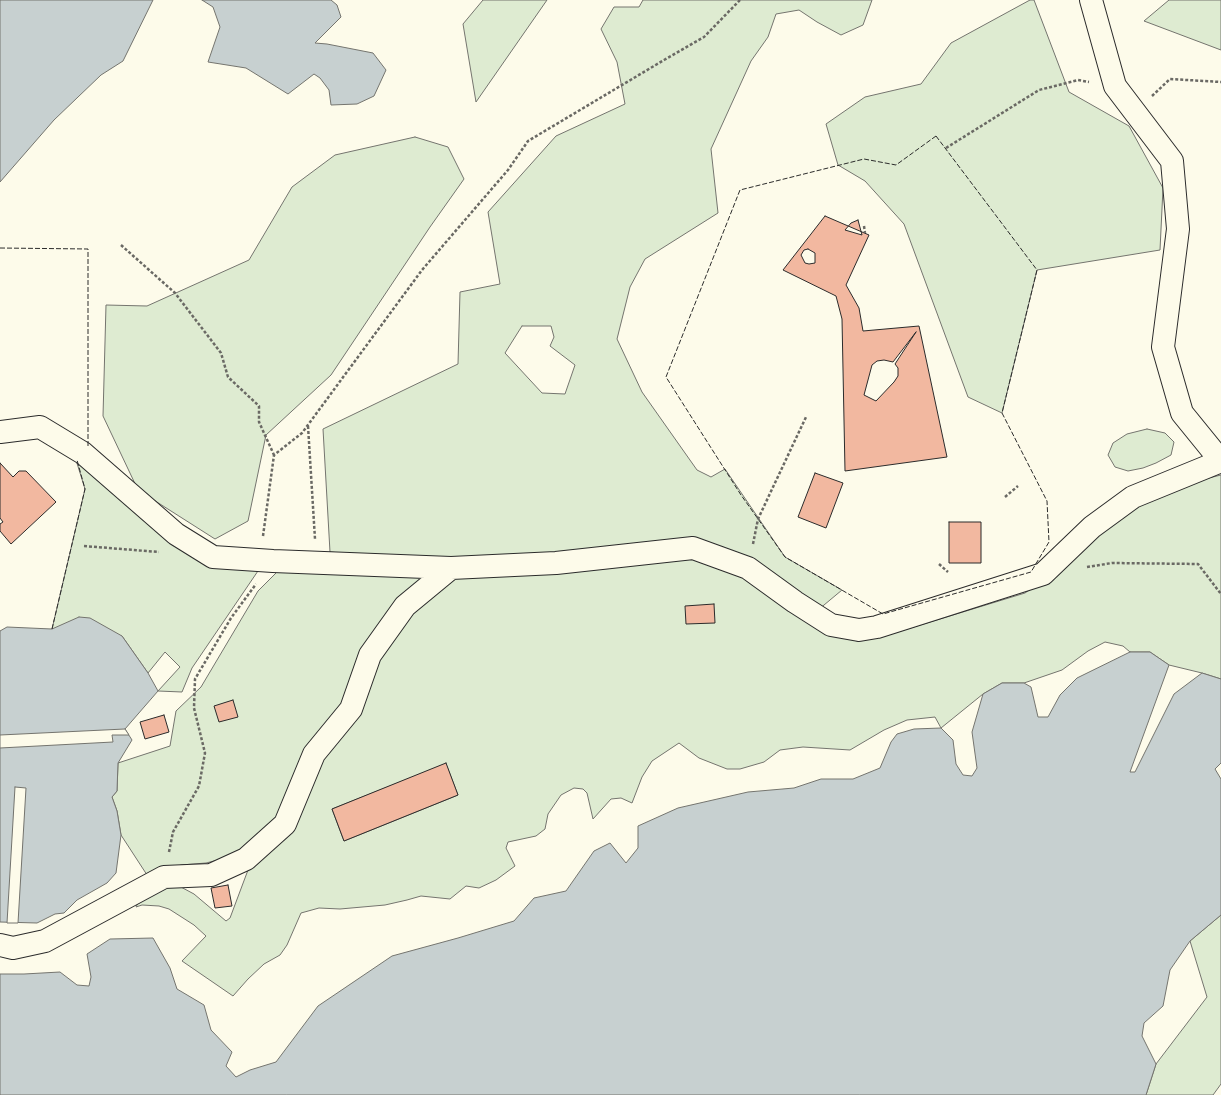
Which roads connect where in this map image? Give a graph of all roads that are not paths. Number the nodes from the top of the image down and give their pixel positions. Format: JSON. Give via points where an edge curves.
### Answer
{"nodes":[{"id":1,"x":1091,"y":0,"type":"edge"},
{"id":2,"x":0,"y":432,"type":"edge"},
{"id":3,"x":1221,"y":461,"type":"edge"},
{"id":4,"x":451,"y":568,"type":"junction"},
{"id":5,"x":0,"y":945,"type":"edge"}],
"edges":[{"from":1,"to":3,"type":"lane","via":[[1115,86],[1172,161],[1178,229],[1162,347],[1182,413]]},
{"from":2,"to":4,"type":"lane","via":[[40,427],[83,453],[170,529],[213,556],[267,561]]},
{"from":3,"to":4,"type":"lane","via":[[1133,497],[1092,527],[1043,574],[877,627],[859,630],[831,625],[748,568],[693,548],[556,563]]},
{"from":4,"to":5,"type":"lane","via":[[405,606],[370,655],[351,710],[314,754],[285,824],[246,859],[211,874],[164,877],[45,941],[13,948]]}]}
